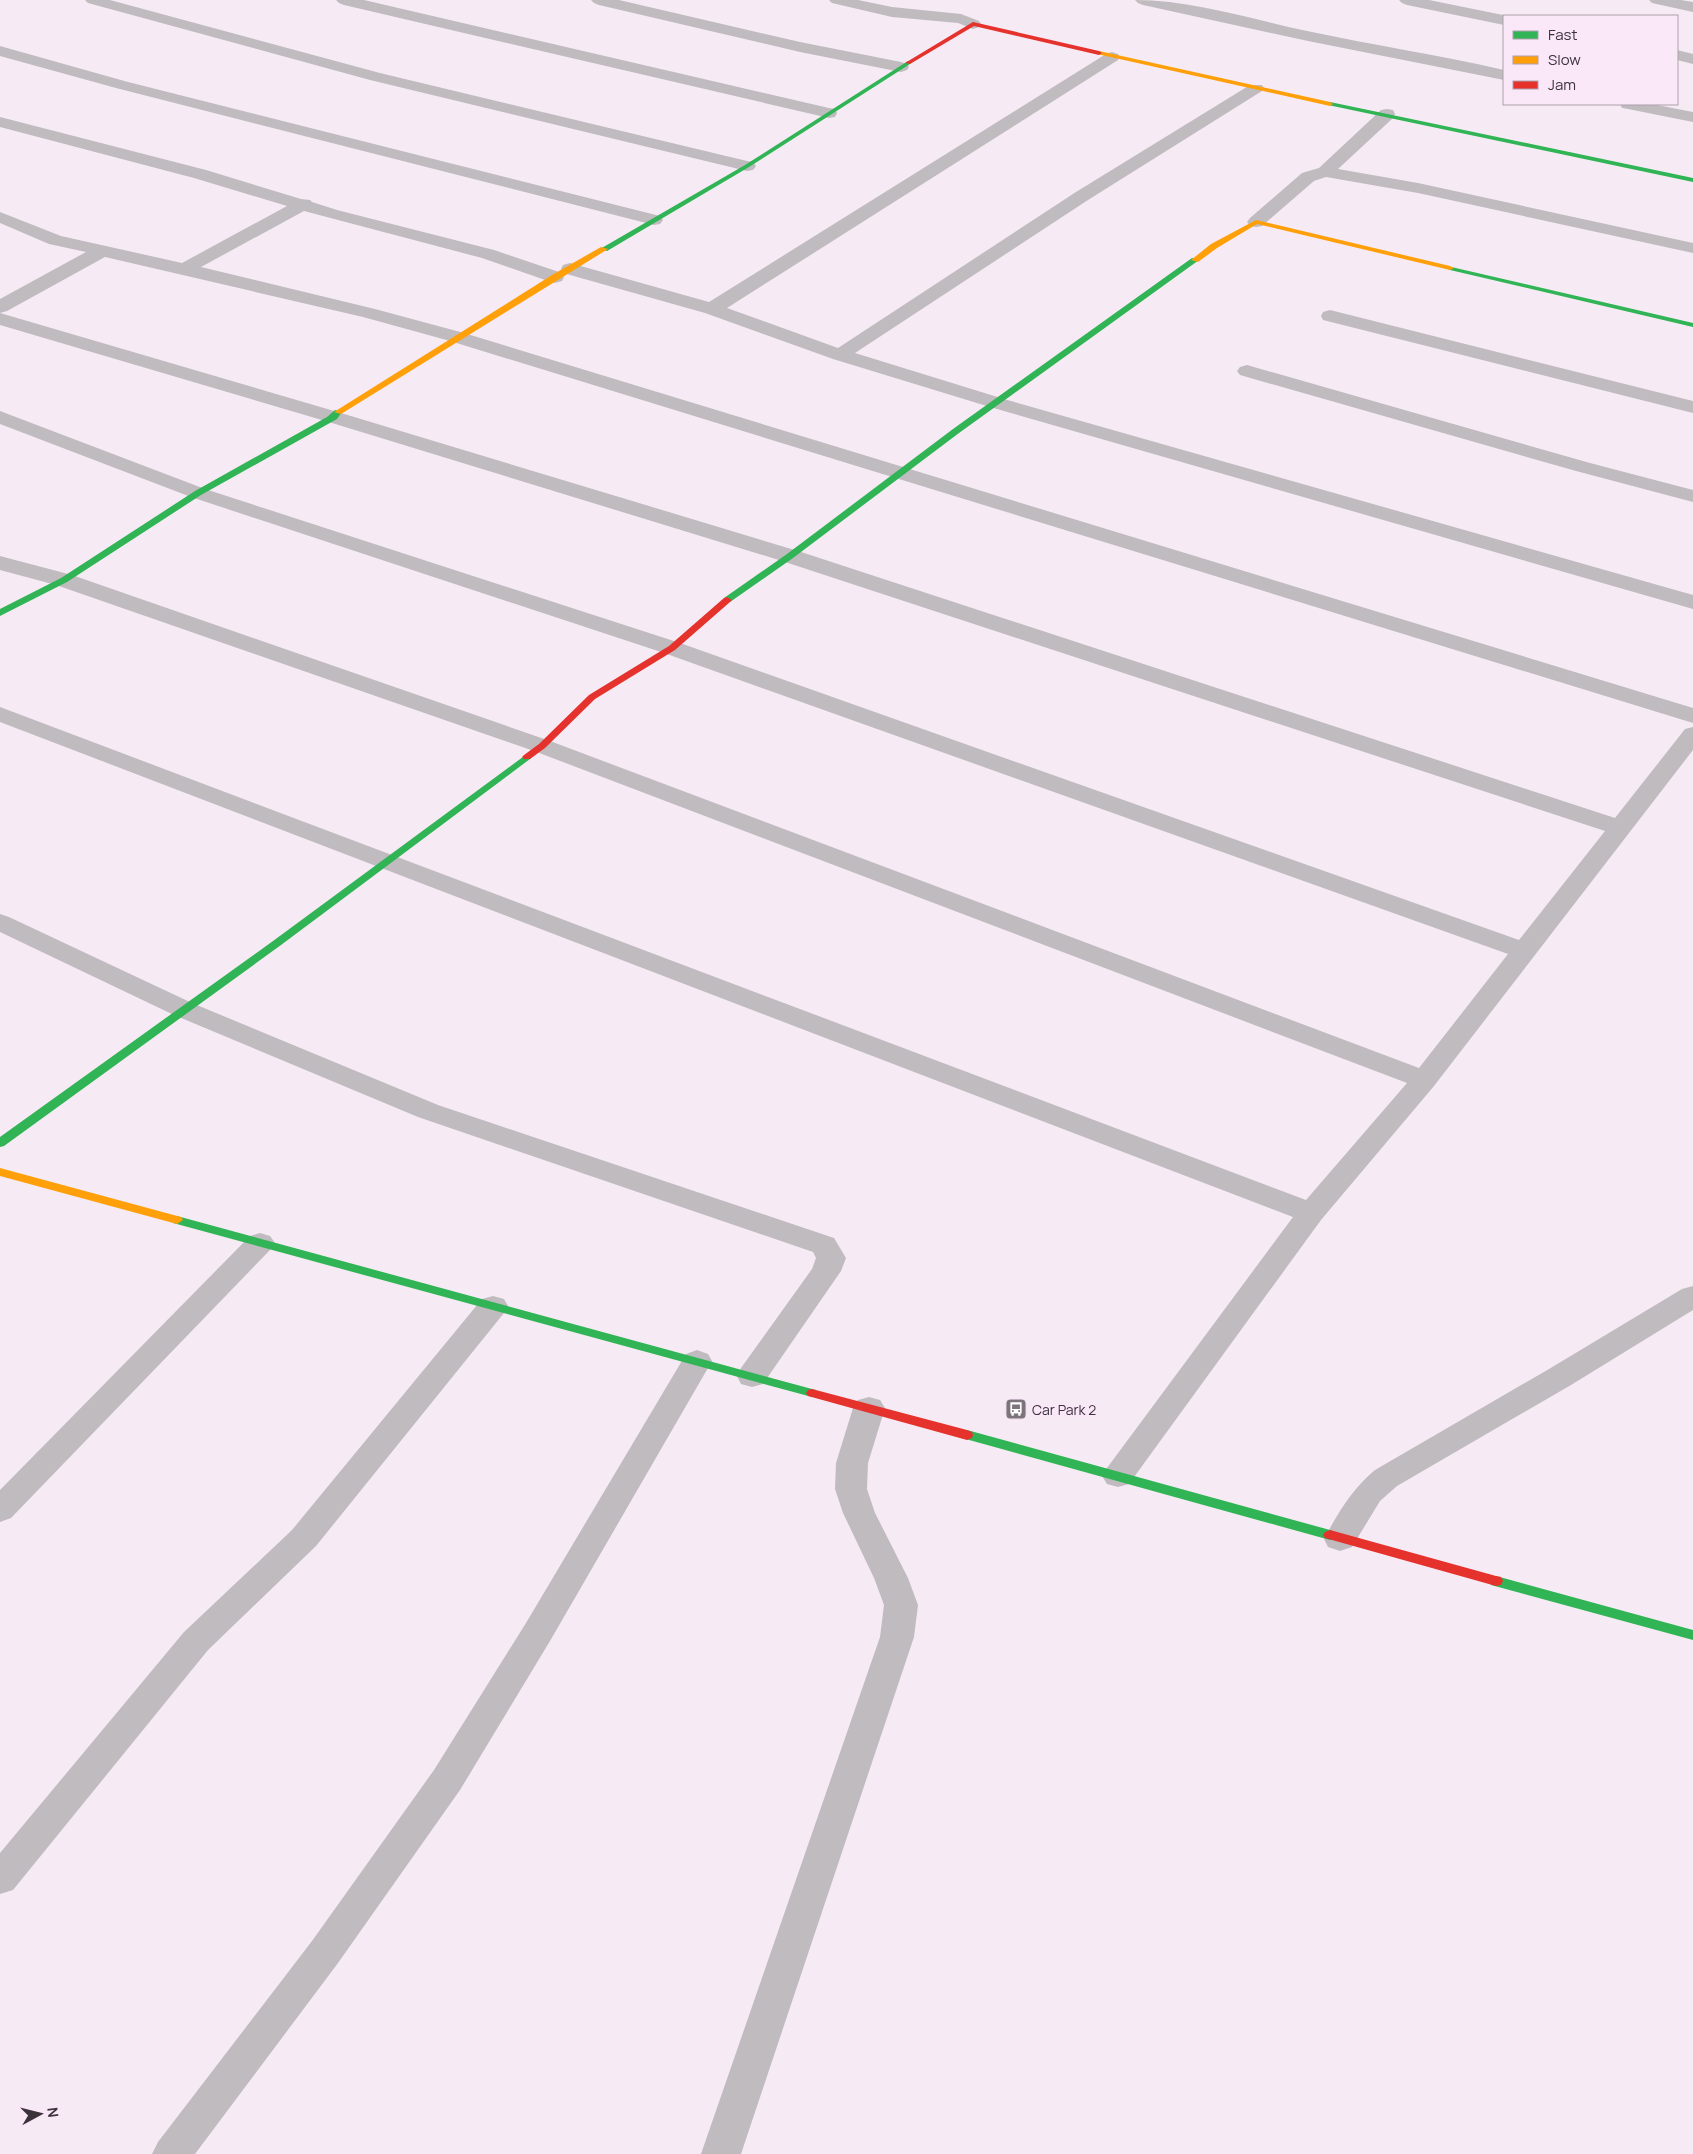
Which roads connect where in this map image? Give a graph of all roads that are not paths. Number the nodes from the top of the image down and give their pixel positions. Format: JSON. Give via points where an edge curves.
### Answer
{"nodes":[{"id":1,"x":93,"y":0,"type":"edge"},
{"id":2,"x":344,"y":0,"type":"edge"},
{"id":3,"x":599,"y":0,"type":"edge"},
{"id":4,"x":837,"y":0,"type":"edge"},
{"id":5,"x":1143,"y":0,"type":"edge"},
{"id":6,"x":1406,"y":0,"type":"edge"},
{"id":7,"x":1657,"y":0,"type":"edge"},
{"id":8,"x":1693,"y":7,"type":"edge"},
{"id":9,"x":1503,"y":20,"type":"edge"},
{"id":10,"x":973,"y":24,"type":"junction"},
{"id":11,"x":0,"y":51,"type":"edge"},
{"id":12,"x":1112,"y":56,"type":"junction"},
{"id":13,"x":1678,"y":56,"type":"edge"},
{"id":14,"x":1693,"y":59,"type":"edge"},
{"id":15,"x":901,"y":66,"type":"junction"},
{"id":16,"x":1503,"y":75,"type":"edge"},
{"id":17,"x":1256,"y":88,"type":"junction"},
{"id":18,"x":1633,"y":105,"type":"edge"},
{"id":19,"x":828,"y":113,"type":"junction"},
{"id":20,"x":1387,"y":114,"type":"junction"},
{"id":21,"x":1693,"y":118,"type":"edge"},
{"id":22,"x":0,"y":122,"type":"edge"},
{"id":23,"x":747,"y":166,"type":"junction"},
{"id":24,"x":1325,"y":172,"type":"junction"},
{"id":25,"x":1693,"y":180,"type":"edge"},
{"id":26,"x":304,"y":204,"type":"junction"},
{"id":27,"x":0,"y":217,"type":"edge"},
{"id":28,"x":654,"y":220,"type":"junction"},
{"id":29,"x":1256,"y":222,"type":"junction"},
{"id":30,"x":1693,"y":248,"type":"edge"},
{"id":31,"x":102,"y":251,"type":"junction"},
{"id":32,"x":185,"y":269,"type":"junction"},
{"id":33,"x":562,"y":273,"type":"junction"},
{"id":34,"x":0,"y":307,"type":"edge"},
{"id":35,"x":712,"y":309,"type":"junction"},
{"id":36,"x":1330,"y":316,"type":"dead end"},
{"id":37,"x":0,"y":319,"type":"edge"},
{"id":38,"x":1693,"y":326,"type":"edge"},
{"id":39,"x":457,"y":338,"type":"junction"},
{"id":40,"x":840,"y":355,"type":"junction"},
{"id":41,"x":1247,"y":371,"type":"dead end"},
{"id":42,"x":997,"y":403,"type":"junction"},
{"id":43,"x":1693,"y":407,"type":"edge"},
{"id":44,"x":0,"y":417,"type":"edge"},
{"id":45,"x":332,"y":417,"type":"junction"},
{"id":46,"x":899,"y":474,"type":"junction"},
{"id":47,"x":198,"y":493,"type":"junction"},
{"id":48,"x":1693,"y":496,"type":"edge"},
{"id":49,"x":790,"y":556,"type":"junction"},
{"id":50,"x":0,"y":563,"type":"edge"},
{"id":51,"x":64,"y":580,"type":"junction"},
{"id":52,"x":1693,"y":602,"type":"edge"},
{"id":53,"x":0,"y":613,"type":"edge"},
{"id":54,"x":672,"y":648,"type":"junction"},
{"id":55,"x":0,"y":714,"type":"edge"},
{"id":56,"x":1693,"y":716,"type":"edge"},
{"id":57,"x":1693,"y":734,"type":"edge"},
{"id":58,"x":542,"y":746,"type":"junction"},
{"id":59,"x":1621,"y":828,"type":"junction"},
{"id":60,"x":387,"y":862,"type":"junction"},
{"id":61,"x":0,"y":922,"type":"edge"},
{"id":62,"x":1525,"y":951,"type":"junction"},
{"id":63,"x":184,"y":1009,"type":"junction"},
{"id":64,"x":1424,"y":1080,"type":"junction"},
{"id":65,"x":0,"y":1143,"type":"edge"},
{"id":66,"x":0,"y":1172,"type":"edge"},
{"id":67,"x":1311,"y":1213,"type":"junction"},
{"id":68,"x":260,"y":1243,"type":"junction"},
{"id":69,"x":1693,"y":1296,"type":"edge"},
{"id":70,"x":493,"y":1306,"type":"junction"},
{"id":71,"x":697,"y":1362,"type":"junction"},
{"id":72,"x":752,"y":1376,"type":"junction"},
{"id":73,"x":869,"y":1408,"type":"junction"},
{"id":74,"x":1118,"y":1476,"type":"junction"},
{"id":75,"x":0,"y":1510,"type":"edge"},
{"id":76,"x":1340,"y":1539,"type":"junction"},
{"id":77,"x":1693,"y":1635,"type":"edge"},
{"id":78,"x":0,"y":1879,"type":"edge"},
{"id":79,"x":172,"y":2154,"type":"edge"},
{"id":80,"x":721,"y":2154,"type":"edge"}],
"edges":[{"from":1,"to":23,"type":"street","via":[[376,77]]},
{"from":2,"to":19,"type":"street"},
{"from":3,"to":15,"type":"street","via":[[800,47]]},
{"from":4,"to":10,"type":"street","via":[[892,12],[961,19]]},
{"from":5,"to":16,"type":"street"},
{"from":6,"to":9,"type":"street"},
{"from":7,"to":8,"type":"street"},
{"from":10,"to":12,"type":"street"},
{"from":10,"to":15,"type":"street"},
{"from":11,"to":28,"type":"street"},
{"from":12,"to":17,"type":"street"},
{"from":12,"to":35,"type":"street"},
{"from":13,"to":14,"type":"street"},
{"from":15,"to":19,"type":"street"},
{"from":17,"to":20,"type":"street"},
{"from":17,"to":40,"type":"street","via":[[1074,201]]},
{"from":18,"to":21,"type":"street"},
{"from":19,"to":23,"type":"street"},
{"from":20,"to":24,"type":"street"},
{"from":20,"to":25,"type":"street"},
{"from":22,"to":26,"type":"street"},
{"from":23,"to":28,"type":"street"},
{"from":24,"to":29,"type":"street","via":[[1308,177]]},
{"from":24,"to":30,"type":"street","via":[[1418,188]]},
{"from":26,"to":32,"type":"street"},
{"from":26,"to":33,"type":"street","via":[[331,214]]},
{"from":27,"to":31,"type":"street","via":[[55,240]]},
{"from":28,"to":33,"type":"street"},
{"from":29,"to":38,"type":"street"},
{"from":29,"to":42,"type":"street","via":[[1214,246]]},
{"from":31,"to":32,"type":"street"},
{"from":31,"to":34,"type":"street"},
{"from":32,"to":39,"type":"street"},
{"from":33,"to":35,"type":"street"},
{"from":33,"to":39,"type":"street"},
{"from":35,"to":40,"type":"street"},
{"from":36,"to":43,"type":"street"},
{"from":37,"to":45,"type":"street"},
{"from":39,"to":45,"type":"street"},
{"from":39,"to":46,"type":"street"},
{"from":40,"to":42,"type":"street"},
{"from":41,"to":48,"type":"street"},
{"from":42,"to":46,"type":"street"},
{"from":42,"to":52,"type":"street"},
{"from":44,"to":47,"type":"street"},
{"from":45,"to":47,"type":"street"},
{"from":45,"to":49,"type":"street"},
{"from":46,"to":49,"type":"street"},
{"from":46,"to":56,"type":"street"},
{"from":47,"to":51,"type":"street"},
{"from":47,"to":54,"type":"street"},
{"from":49,"to":54,"type":"street","via":[[722,603]]},
{"from":49,"to":59,"type":"street"},
{"from":50,"to":51,"type":"street"},
{"from":51,"to":53,"type":"street"},
{"from":51,"to":58,"type":"street"},
{"from":54,"to":58,"type":"street","via":[[592,698]]},
{"from":54,"to":62,"type":"street"},
{"from":55,"to":60,"type":"street"},
{"from":57,"to":59,"type":"street"},
{"from":58,"to":60,"type":"street"},
{"from":58,"to":64,"type":"street"},
{"from":59,"to":62,"type":"street"},
{"from":60,"to":63,"type":"street"},
{"from":60,"to":67,"type":"street"},
{"from":61,"to":63,"type":"street"},
{"from":62,"to":64,"type":"street"},
{"from":63,"to":65,"type":"street"},
{"from":63,"to":72,"type":"street","via":[[428,1111],[824,1245],[832,1258],[826,1271]]},
{"from":64,"to":67,"type":"street"},
{"from":66,"to":68,"type":"street"},
{"from":67,"to":74,"type":"street"},
{"from":68,"to":70,"type":"street"},
{"from":68,"to":75,"type":"street"},
{"from":69,"to":76,"type":"street","via":[[1386,1478],[1369,1492]]},
{"from":70,"to":71,"type":"street"},
{"from":70,"to":78,"type":"street","via":[[304,1538],[196,1641]]},
{"from":71,"to":72,"type":"street"},
{"from":71,"to":79,"type":"street","via":[[447,1780],[325,1952]]},
{"from":72,"to":73,"type":"street"},
{"from":73,"to":74,"type":"street"},
{"from":73,"to":80,"type":"street","via":[[852,1462],[851,1489],[900,1605],[897,1637]]},
{"from":74,"to":76,"type":"street"},
{"from":76,"to":77,"type":"street"}]}
